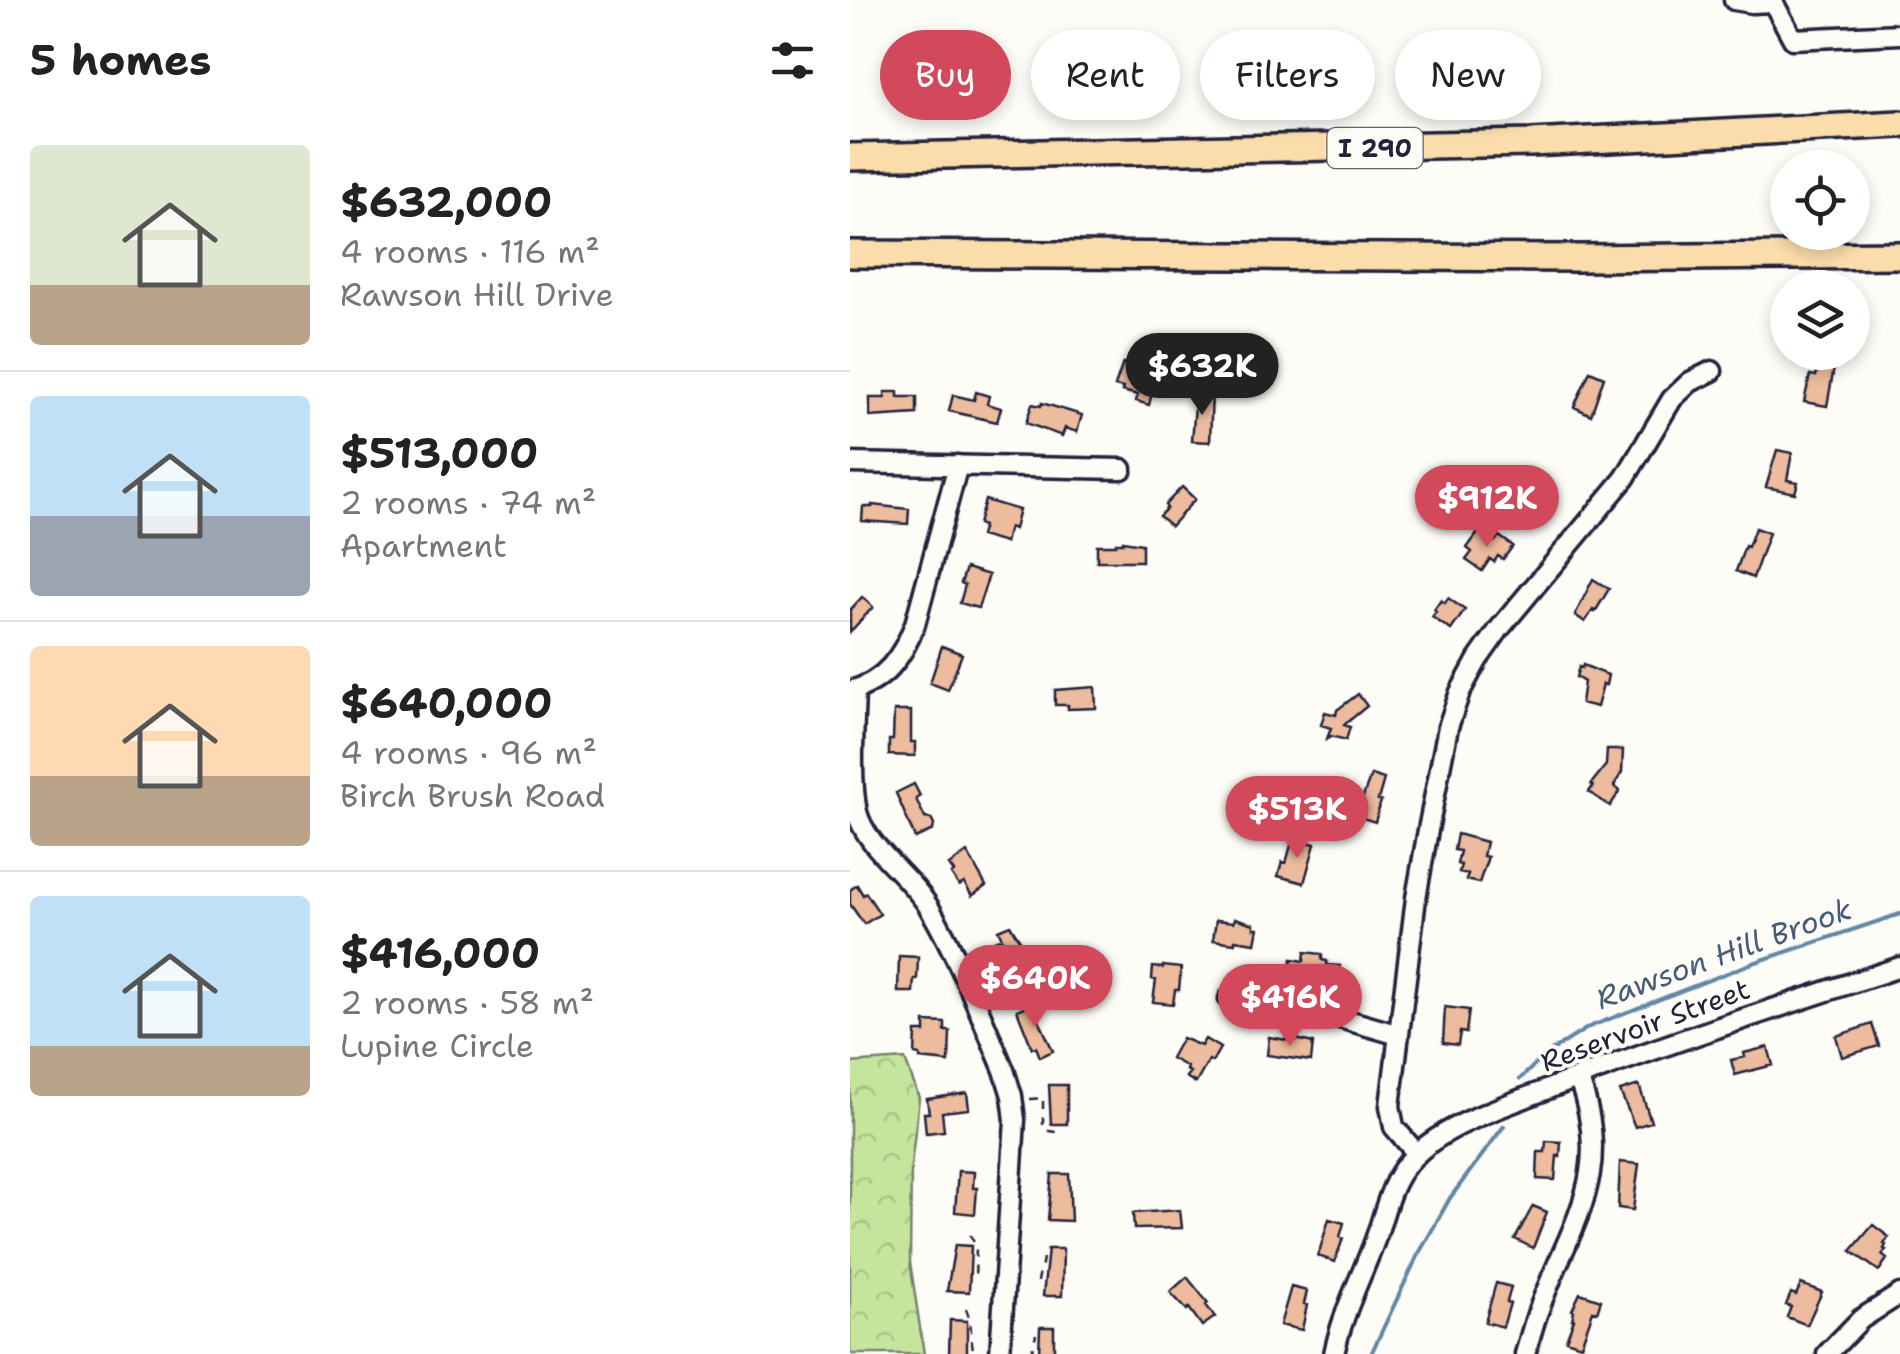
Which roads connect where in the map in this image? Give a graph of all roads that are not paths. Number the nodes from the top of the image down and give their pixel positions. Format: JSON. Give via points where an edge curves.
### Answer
{"nodes":[{"id":1,"x":1734,"y":0,"type":"edge"},
{"id":2,"x":1773,"y":2,"type":"edge"},
{"id":3,"x":1900,"y":34,"type":"edge"},
{"id":4,"x":1900,"y":124,"type":"edge"},
{"id":5,"x":850,"y":157,"type":"edge"},
{"id":6,"x":850,"y":254,"type":"edge"},
{"id":7,"x":1900,"y":255,"type":"edge"},
{"id":8,"x":1712,"y":372,"type":"dead end"},
{"id":9,"x":850,"y":462,"type":"edge"},
{"id":10,"x":958,"y":465,"type":"junction"},
{"id":11,"x":1122,"y":469,"type":"dead end"},
{"id":12,"x":852,"y":690,"type":"edge"},
{"id":13,"x":1900,"y":967,"type":"edge"},
{"id":14,"x":1229,"y":999,"type":"dead end"},
{"id":15,"x":1399,"y":1034,"type":"junction"},
{"id":16,"x":1578,"y":1077,"type":"junction"},
{"id":17,"x":1417,"y":1154,"type":"junction"},
{"id":18,"x":1900,"y":1294,"type":"edge"},
{"id":19,"x":1000,"y":1354,"type":"edge"},
{"id":20,"x":1334,"y":1354,"type":"edge"},
{"id":21,"x":1525,"y":1354,"type":"edge"},
{"id":22,"x":1827,"y":1354,"type":"edge"}],
"edges":[{"from":1,"to":2,"type":"street"},
{"from":2,"to":3,"type":"street","via":[[1793,39]]},
{"from":4,"to":5,"type":"highway","number":"I 290","via":[[1512,144]]},
{"from":6,"to":7,"type":"highway"},
{"from":8,"to":15,"type":"street","via":[[1672,399],[1625,478],[1500,628],[1460,692],[1428,830]]},
{"from":9,"to":10,"type":"street"},
{"from":10,"to":11,"type":"street"},
{"from":10,"to":12,"type":"street","via":[[908,644],[888,670]]},
{"from":12,"to":19,"type":"street","via":[[861,824],[929,906],[1012,1096]]},
{"from":13,"to":16,"type":"street","name":"Reservoir Street"},
{"from":14,"to":15,"type":"street"},
{"from":15,"to":17,"type":"street","via":[[1390,1115]]},
{"from":16,"to":17,"type":"street","name":"Reservoir Street","via":[[1466,1124]]},
{"from":16,"to":21,"type":"street","via":[[1590,1117],[1586,1192]]},
{"from":17,"to":20,"type":"street","via":[[1386,1202]]},
{"from":18,"to":22,"type":"street","via":[[1861,1318]]}]}
